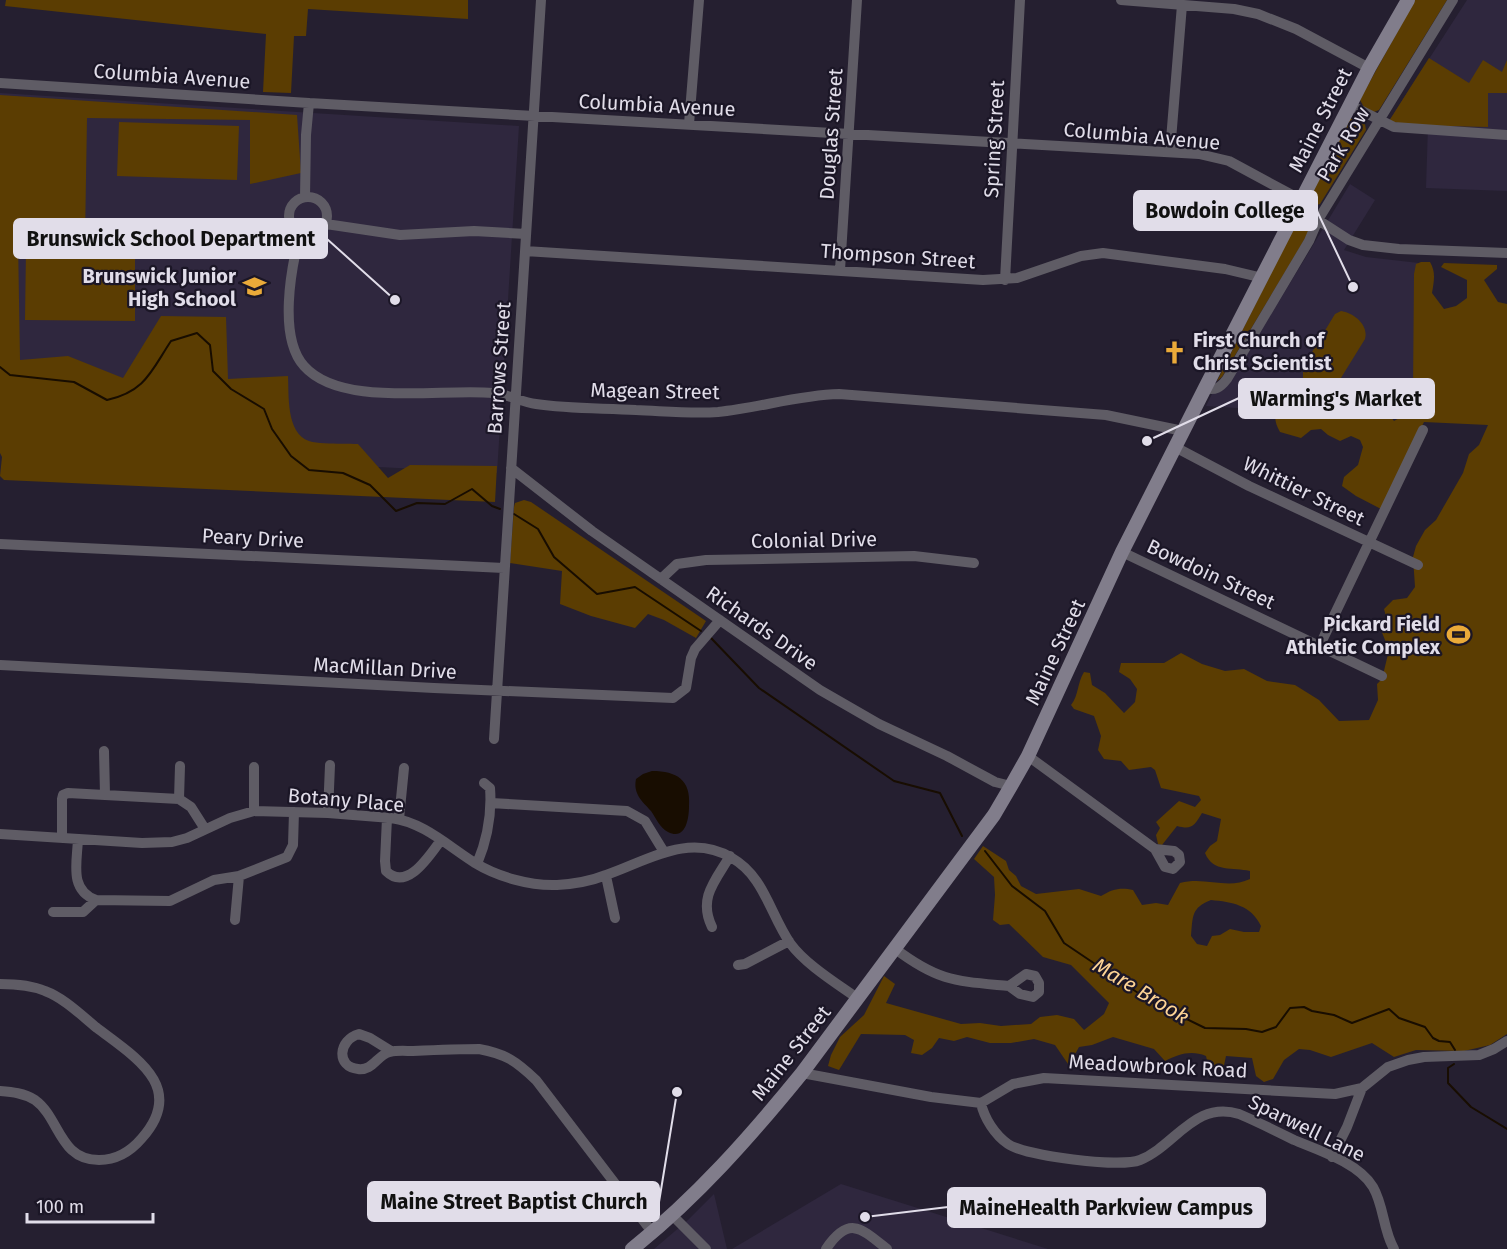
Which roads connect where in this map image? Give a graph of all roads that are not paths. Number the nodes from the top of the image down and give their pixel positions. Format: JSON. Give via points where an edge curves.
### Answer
{"nodes":[{"id":1,"x":541,"y":0,"type":"edge"},
{"id":2,"x":699,"y":0,"type":"edge"},
{"id":3,"x":857,"y":0,"type":"edge"},
{"id":4,"x":1020,"y":0,"type":"edge"},
{"id":5,"x":1121,"y":0,"type":"edge"},
{"id":6,"x":1408,"y":0,"type":"edge"},
{"id":7,"x":1453,"y":0,"type":"edge"},
{"id":8,"x":1182,"y":5,"type":"junction"},
{"id":9,"x":1369,"y":68,"type":"junction"},
{"id":10,"x":0,"y":83,"type":"edge"},
{"id":11,"x":309,"y":103,"type":"junction"},
{"id":12,"x":1350,"y":105,"type":"junction"},
{"id":13,"x":532,"y":116,"type":"junction"},
{"id":14,"x":1378,"y":120,"type":"junction"},
{"id":15,"x":689,"y":124,"type":"junction"},
{"id":16,"x":849,"y":135,"type":"junction"},
{"id":17,"x":1507,"y":135,"type":"edge"},
{"id":18,"x":1012,"y":145,"type":"junction"},
{"id":19,"x":1170,"y":152,"type":"junction"},
{"id":20,"x":305,"y":197,"type":"junction"},
{"id":21,"x":1300,"y":202,"type":"junction"},
{"id":22,"x":1318,"y":220,"type":"junction"},
{"id":23,"x":326,"y":224,"type":"junction"},
{"id":24,"x":300,"y":234,"type":"junction"},
{"id":25,"x":526,"y":234,"type":"junction"},
{"id":26,"x":525,"y":251,"type":"junction"},
{"id":27,"x":1507,"y":253,"type":"edge"},
{"id":28,"x":840,"y":270,"type":"junction"},
{"id":29,"x":1263,"y":278,"type":"junction"},
{"id":30,"x":1005,"y":280,"type":"junction"},
{"id":31,"x":1204,"y":388,"type":"junction"},
{"id":32,"x":515,"y":398,"type":"junction"},
{"id":33,"x":1423,"y":430,"type":"dead end"},
{"id":34,"x":1183,"y":431,"type":"junction"},
{"id":35,"x":1175,"y":447,"type":"junction"},
{"id":36,"x":511,"y":468,"type":"junction"},
{"id":37,"x":1369,"y":543,"type":"junction"},
{"id":38,"x":0,"y":544,"type":"edge"},
{"id":39,"x":1122,"y":552,"type":"junction"},
{"id":40,"x":974,"y":562,"type":"dead end"},
{"id":41,"x":1418,"y":565,"type":"dead end"},
{"id":42,"x":504,"y":568,"type":"junction"},
{"id":43,"x":661,"y":579,"type":"junction"},
{"id":44,"x":720,"y":620,"type":"junction"},
{"id":45,"x":1320,"y":645,"type":"junction"},
{"id":46,"x":0,"y":665,"type":"edge"},
{"id":47,"x":1382,"y":676,"type":"dead end"},
{"id":48,"x":497,"y":691,"type":"junction"},
{"id":49,"x":494,"y":739,"type":"dead end"},
{"id":50,"x":104,"y":751,"type":"dead end"},
{"id":51,"x":1028,"y":756,"type":"junction"},
{"id":52,"x":330,"y":765,"type":"dead end"},
{"id":53,"x":180,"y":766,"type":"dead end"},
{"id":54,"x":254,"y":767,"type":"dead end"},
{"id":55,"x":404,"y":768,"type":"dead end"},
{"id":56,"x":484,"y":783,"type":"dead end"},
{"id":57,"x":1011,"y":786,"type":"junction"},
{"id":58,"x":105,"y":794,"type":"junction"},
{"id":59,"x":179,"y":799,"type":"junction"},
{"id":60,"x":491,"y":803,"type":"junction"},
{"id":61,"x":254,"y":811,"type":"junction"},
{"id":62,"x":294,"y":812,"type":"junction"},
{"id":63,"x":328,"y":813,"type":"junction"},
{"id":64,"x":387,"y":818,"type":"junction"},
{"id":65,"x":399,"y":819,"type":"junction"},
{"id":66,"x":205,"y":830,"type":"junction"},
{"id":67,"x":0,"y":834,"type":"edge"},
{"id":68,"x":62,"y":838,"type":"junction"},
{"id":69,"x":78,"y":839,"type":"junction"},
{"id":70,"x":441,"y":840,"type":"junction"},
{"id":71,"x":1155,"y":849,"type":"dead end"},
{"id":72,"x":664,"y":852,"type":"junction"},
{"id":73,"x":730,"y":856,"type":"junction"},
{"id":74,"x":477,"y":864,"type":"junction"},
{"id":75,"x":239,"y":876,"type":"junction"},
{"id":76,"x":606,"y":876,"type":"junction"},
{"id":77,"x":96,"y":900,"type":"junction"},
{"id":78,"x":52,"y":912,"type":"dead end"},
{"id":79,"x":615,"y":918,"type":"dead end"},
{"id":80,"x":235,"y":920,"type":"dead end"},
{"id":81,"x":712,"y":927,"type":"dead end"},
{"id":82,"x":789,"y":941,"type":"junction"},
{"id":83,"x":894,"y":948,"type":"junction"},
{"id":84,"x":738,"y":965,"type":"dead end"},
{"id":85,"x":0,"y":984,"type":"edge"},
{"id":86,"x":1010,"y":986,"type":"dead end"},
{"id":87,"x":857,"y":998,"type":"junction"},
{"id":88,"x":1507,"y":1041,"type":"edge"},
{"id":89,"x":390,"y":1051,"type":"dead end"},
{"id":90,"x":802,"y":1073,"type":"junction"},
{"id":91,"x":1362,"y":1088,"type":"junction"},
{"id":92,"x":0,"y":1091,"type":"edge"},
{"id":93,"x":981,"y":1103,"type":"junction"},
{"id":94,"x":1332,"y":1156,"type":"junction"},
{"id":95,"x":672,"y":1215,"type":"junction"},
{"id":96,"x":652,"y":1232,"type":"junction"},
{"id":97,"x":632,"y":1249,"type":"edge"},
{"id":98,"x":706,"y":1249,"type":"edge"},
{"id":99,"x":826,"y":1249,"type":"edge"},
{"id":100,"x":887,"y":1249,"type":"edge"},
{"id":101,"x":1394,"y":1249,"type":"edge"}],
"edges":[{"from":1,"to":13,"type":"street","name":"Barrows Street"},
{"from":2,"to":15,"type":"street"},
{"from":3,"to":16,"type":"street","name":"Douglas Street"},
{"from":4,"to":18,"type":"street","name":"Spring Street"},
{"from":5,"to":8,"type":"street"},
{"from":6,"to":9,"type":"street","name":"Maine Street"},
{"from":7,"to":14,"type":"street","name":"Park Row"},
{"from":8,"to":9,"type":"street","via":[[1244,10],[1272,18]]},
{"from":8,"to":19,"type":"street"},
{"from":9,"to":12,"type":"street","name":"Maine Street"},
{"from":10,"to":11,"type":"street","name":"Columbia Avenue"},
{"from":11,"to":13,"type":"street","name":"Columbia Avenue"},
{"from":11,"to":20,"type":"street"},
{"from":12,"to":14,"type":"street"},
{"from":12,"to":21,"type":"street","name":"Maine Street"},
{"from":13,"to":15,"type":"street","name":"Columbia Avenue"},
{"from":13,"to":25,"type":"street","name":"Barrows Street"},
{"from":14,"to":17,"type":"street","via":[[1401,129]]},
{"from":14,"to":22,"type":"street","name":"Park Row"},
{"from":15,"to":16,"type":"street","name":"Columbia Avenue"},
{"from":16,"to":18,"type":"street","name":"Columbia Avenue"},
{"from":16,"to":28,"type":"street","name":"Douglas Street"},
{"from":18,"to":19,"type":"street","name":"Columbia Avenue"},
{"from":18,"to":30,"type":"street","name":"Spring Street"},
{"from":19,"to":21,"type":"street","name":"Columbia Avenue","via":[[1229,161]]},
{"from":20,"to":23,"type":"street","via":[[324,205]]},
{"from":20,"to":24,"type":"street","via":[[293,205],[289,214],[293,228]]},
{"from":21,"to":22,"type":"street","name":"Columbia Avenue"},
{"from":21,"to":29,"type":"street","name":"Maine Street"},
{"from":22,"to":27,"type":"street","name":"Columbia Avenue","via":[[1349,240],[1370,246]]},
{"from":22,"to":31,"type":"street","name":"Park Row","via":[[1227,379],[1221,387]]},
{"from":23,"to":24,"type":"street","via":[[315,235]]},
{"from":23,"to":25,"type":"street","via":[[399,235],[474,231]]},
{"from":24,"to":32,"type":"street","name":"Magean Street","via":[[291,277],[290,335],[295,352],[310,372],[329,383],[358,390],[490,392]]},
{"from":25,"to":26,"type":"street","name":"Barrows Street"},
{"from":26,"to":28,"type":"street","name":"Thompson Street"},
{"from":26,"to":32,"type":"street","name":"Barrows Street"},
{"from":28,"to":30,"type":"street","name":"Thompson Street"},
{"from":29,"to":30,"type":"street","name":"Thompson Street","via":[[1225,269],[1103,253]]},
{"from":29,"to":31,"type":"street","name":"Maine Street"},
{"from":31,"to":34,"type":"street","name":"Maine Street"},
{"from":32,"to":34,"type":"street","name":"Magean Street","via":[[545,405],[702,412],[839,394],[1106,415]]},
{"from":32,"to":36,"type":"street","name":"Barrows Street"},
{"from":33,"to":37,"type":"street"},
{"from":34,"to":35,"type":"street","name":"Maine Street"},
{"from":35,"to":37,"type":"street","name":"Whittier Street"},
{"from":35,"to":39,"type":"street","name":"Maine Street"},
{"from":36,"to":42,"type":"street","name":"Barrows Street"},
{"from":36,"to":43,"type":"street","name":"Richards Drive"},
{"from":37,"to":41,"type":"street","name":"Whittier Street"},
{"from":37,"to":45,"type":"street"},
{"from":38,"to":42,"type":"street","name":"Peary Drive"},
{"from":39,"to":45,"type":"street","name":"Bowdoin Street"},
{"from":39,"to":51,"type":"street","name":"Maine Street"},
{"from":40,"to":43,"type":"street","name":"Colonial Drive","via":[[914,556],[706,560],[677,564]]},
{"from":42,"to":48,"type":"street","name":"Barrows Street"},
{"from":43,"to":44,"type":"street","name":"Richards Drive"},
{"from":44,"to":48,"type":"street","name":"MacMillan Drive","via":[[695,649],[686,688],[673,698]]},
{"from":44,"to":57,"type":"street","name":"Richards Drive","via":[[840,703],[995,782]]},
{"from":45,"to":47,"type":"street","name":"Bowdoin Street"},
{"from":46,"to":48,"type":"street","name":"MacMillan Drive"},
{"from":48,"to":49,"type":"street","name":"Barrows Street"},
{"from":50,"to":58,"type":"street"},
{"from":51,"to":57,"type":"street","name":"Maine Street"},
{"from":51,"to":71,"type":"street"},
{"from":52,"to":63,"type":"street"},
{"from":53,"to":59,"type":"street"},
{"from":54,"to":61,"type":"street"},
{"from":55,"to":65,"type":"street"},
{"from":56,"to":60,"type":"street","via":[[490,788]]},
{"from":57,"to":83,"type":"street","name":"Maine Street"},
{"from":58,"to":59,"type":"street"},
{"from":58,"to":68,"type":"street","via":[[63,795]]},
{"from":59,"to":66,"type":"street","via":[[191,807]]},
{"from":60,"to":72,"type":"street","via":[[627,812],[645,821]]},
{"from":60,"to":74,"type":"street"},
{"from":61,"to":62,"type":"street","name":"Botany Place"},
{"from":61,"to":66,"type":"street","name":"Botany Place"},
{"from":62,"to":63,"type":"street","name":"Botany Place"},
{"from":62,"to":75,"type":"street","via":[[291,852],[287,857]]},
{"from":63,"to":64,"type":"street","name":"Botany Place"},
{"from":64,"to":65,"type":"street","name":"Botany Place"},
{"from":64,"to":70,"type":"street","via":[[386,871],[397,878],[414,872]]},
{"from":65,"to":70,"type":"street","name":"Botany Place"},
{"from":66,"to":69,"type":"street","name":"Botany Place","via":[[172,842]]},
{"from":67,"to":68,"type":"street","name":"Botany Place"},
{"from":68,"to":69,"type":"street","name":"Botany Place"},
{"from":69,"to":77,"type":"street","via":[[77,880],[81,892]]},
{"from":70,"to":74,"type":"street","name":"Botany Place"},
{"from":72,"to":73,"type":"street","name":"Botany Place","via":[[704,848]]},
{"from":72,"to":76,"type":"street","name":"Botany Place"},
{"from":73,"to":81,"type":"street","via":[[707,898],[706,913]]},
{"from":73,"to":82,"type":"street","name":"Botany Place","via":[[752,874]]},
{"from":74,"to":76,"type":"street","name":"Botany Place","via":[[537,884],[575,883]]},
{"from":75,"to":77,"type":"street","via":[[213,880],[170,901]]},
{"from":75,"to":80,"type":"street"},
{"from":76,"to":79,"type":"street"},
{"from":77,"to":78,"type":"street","via":[[83,912]]},
{"from":82,"to":84,"type":"street"},
{"from":82,"to":87,"type":"street","name":"Botany Place","via":[[803,957]]},
{"from":83,"to":86,"type":"street","via":[[925,970],[946,979]]},
{"from":83,"to":87,"type":"street","name":"Maine Street"},
{"from":85,"to":92,"type":"street","via":[[42,989],[55,996],[140,1060],[155,1079],[159,1096],[157,1115],[142,1139],[122,1155],[100,1160],[86,1158],[68,1147],[34,1099]]},
{"from":87,"to":90,"type":"street","name":"Maine Street"},
{"from":88,"to":91,"type":"street","name":"Meadowbrook Road","via":[[1479,1055],[1408,1060],[1389,1067]]},
{"from":89,"to":96,"type":"street","via":[[479,1049],[514,1060],[536,1080]]},
{"from":90,"to":93,"type":"street"},
{"from":90,"to":95,"type":"street","name":"Maine Street","via":[[711,1179]]},
{"from":91,"to":93,"type":"street","name":"Meadowbrook Road","via":[[1335,1094],[1044,1078],[1013,1084]]},
{"from":91,"to":94,"type":"street"},
{"from":93,"to":94,"type":"street","name":"Sparwell Lane","via":[[987,1120],[1008,1144],[1063,1157],[1115,1163],[1137,1161],[1151,1155],[1193,1120],[1224,1111]]},
{"from":94,"to":101,"type":"street","name":"Sparwell Lane","via":[[1363,1175],[1374,1188]]},
{"from":95,"to":96,"type":"street","name":"Maine Street"},
{"from":95,"to":98,"type":"street"},
{"from":96,"to":97,"type":"street","name":"Maine Street"},
{"from":99,"to":100,"type":"street","via":[[841,1230],[849,1227],[871,1236]]}]}
